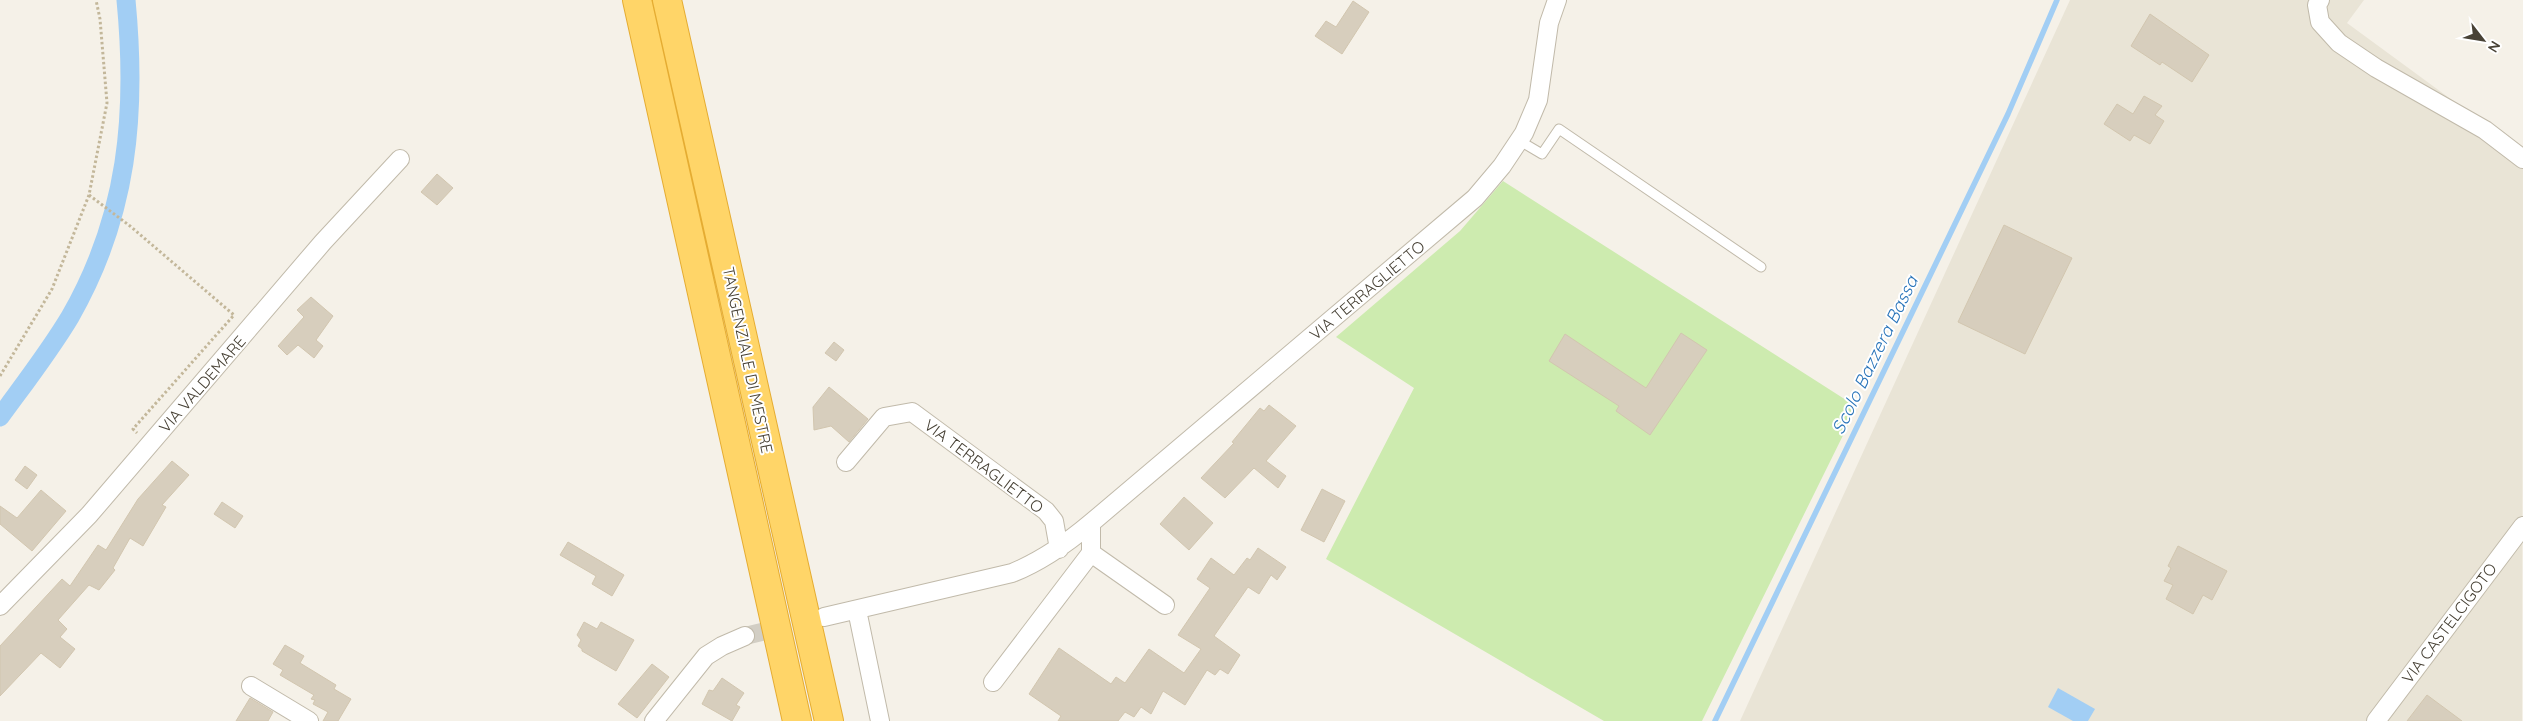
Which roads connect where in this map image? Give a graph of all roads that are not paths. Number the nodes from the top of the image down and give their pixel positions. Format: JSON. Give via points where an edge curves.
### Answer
{"nodes":[{"id":1,"x":637,"y":0,"type":"edge"},
{"id":2,"x":667,"y":0,"type":"edge"},
{"id":3,"x":674,"y":0,"type":"edge"},
{"id":4,"x":1557,"y":0,"type":"edge"},
{"id":5,"x":2320,"y":0,"type":"edge"},
{"id":6,"x":674,"y":31,"type":"junction"},
{"id":7,"x":1520,"y":141,"type":"junction"},
{"id":8,"x":400,"y":159,"type":"dead end"},
{"id":9,"x":2523,"y":159,"type":"edge"},
{"id":10,"x":1761,"y":267,"type":"dead end"},
{"id":11,"x":846,"y":462,"type":"dead end"},
{"id":12,"x":1091,"y":523,"type":"junction"},
{"id":13,"x":2523,"y":526,"type":"edge"},
{"id":14,"x":1059,"y":549,"type":"junction"},
{"id":15,"x":1091,"y":553,"type":"junction"},
{"id":16,"x":1165,"y":605,"type":"dead end"},
{"id":17,"x":0,"y":606,"type":"edge"},
{"id":18,"x":857,"y":610,"type":"junction"},
{"id":19,"x":824,"y":617,"type":"tunnel mouth"},
{"id":20,"x":745,"y":636,"type":"tunnel mouth"},
{"id":21,"x":993,"y":682,"type":"dead end"},
{"id":22,"x":251,"y":686,"type":"dead end"},
{"id":23,"x":309,"y":721,"type":"edge"},
{"id":24,"x":654,"y":721,"type":"edge"},
{"id":25,"x":797,"y":721,"type":"edge"},
{"id":26,"x":828,"y":721,"type":"edge"},
{"id":27,"x":880,"y":721,"type":"edge"},
{"id":28,"x":2376,"y":721,"type":"edge"}],
"edges":[{"from":1,"to":25,"type":"highway","name":"TANGENZIALE DI MESTRE"},
{"from":2,"to":6,"type":"highway","name":"TANGENZIALE DI MESTRE"},
{"from":3,"to":6,"type":"highway"},
{"from":4,"to":7,"type":"street","name":"VIA TERRAGLIETTO","via":[[1549,23],[1538,100]]},
{"from":5,"to":9,"type":"street","via":[[2317,5],[2320,22],[2338,43],[2485,130]]},
{"from":6,"to":26,"type":"highway","name":"TANGENZIALE DI MESTRE"},
{"from":7,"to":10,"type":"lane","via":[[1542,154],[1559,128]]},
{"from":7,"to":12,"type":"street","name":"VIA TERRAGLIETTO","via":[[1475,198]]},
{"from":8,"to":17,"type":"street","name":"VIA VALDEMARE","via":[[323,242],[89,515]]},
{"from":11,"to":14,"type":"street","name":"VIA TERRAGLIETTO","via":[[884,417],[912,412],[1046,511],[1054,522]]},
{"from":12,"to":14,"type":"street","name":"VIA TERRAGLIETTO"},
{"from":12,"to":15,"type":"street"},
{"from":13,"to":28,"type":"street","name":"VIA CASTELCIGOTO"},
{"from":14,"to":18,"type":"street","name":"VIA TERRAGLIETTO","via":[[1012,573]]},
{"from":15,"to":16,"type":"street"},
{"from":15,"to":21,"type":"street"},
{"from":18,"to":19,"type":"street","name":"VIA TERRAGLIETTO"},
{"from":18,"to":27,"type":"street"},
{"from":20,"to":24,"type":"street","via":[[706,656]]},
{"from":22,"to":23,"type":"street"}]}
